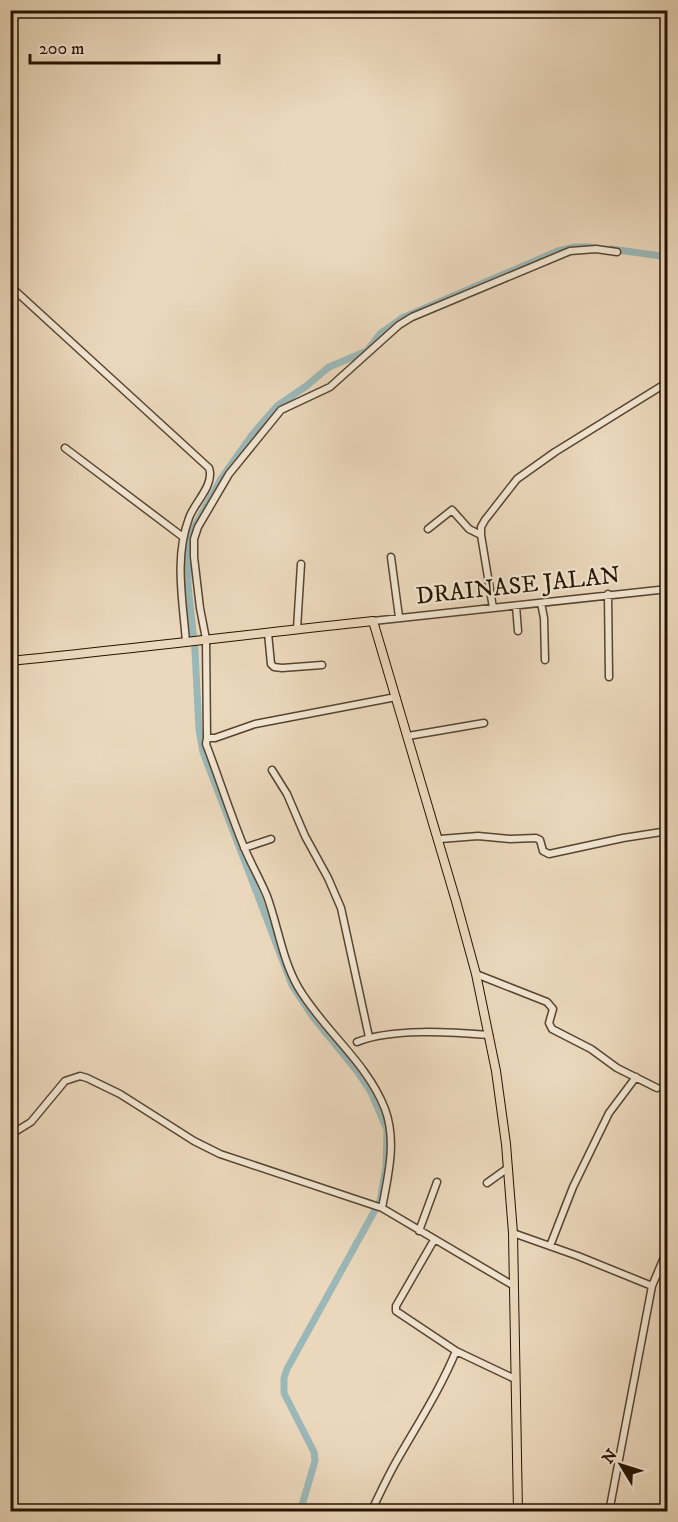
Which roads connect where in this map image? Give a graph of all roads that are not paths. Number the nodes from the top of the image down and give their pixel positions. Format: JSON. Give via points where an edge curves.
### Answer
{"nodes":[{"id":1,"x":617,"y":252,"type":"dead end"},
{"id":2,"x":10,"y":286,"type":"edge"},
{"id":3,"x":668,"y":382,"type":"edge"},
{"id":4,"x":65,"y":448,"type":"dead end"},
{"id":5,"x":428,"y":530,"type":"dead end"},
{"id":6,"x":481,"y":535,"type":"junction"},
{"id":7,"x":183,"y":537,"type":"junction"},
{"id":8,"x":391,"y":557,"type":"dead end"},
{"id":9,"x":301,"y":564,"type":"dead end"},
{"id":10,"x":668,"y":589,"type":"edge"},
{"id":11,"x":608,"y":594,"type":"junction"},
{"id":12,"x":541,"y":603,"type":"junction"},
{"id":13,"x":516,"y":606,"type":"junction"},
{"id":14,"x":493,"y":608,"type":"junction"},
{"id":15,"x":399,"y":617,"type":"junction"},
{"id":16,"x":373,"y":621,"type":"junction"},
{"id":17,"x":297,"y":629,"type":"junction"},
{"id":18,"x":518,"y":631,"type":"dead end"},
{"id":19,"x":268,"y":633,"type":"junction"},
{"id":20,"x":205,"y":639,"type":"junction"},
{"id":21,"x":186,"y":642,"type":"junction"},
{"id":22,"x":545,"y":660,"type":"dead end"},
{"id":23,"x":10,"y":661,"type":"edge"},
{"id":24,"x":322,"y":665,"type":"dead end"},
{"id":25,"x":609,"y":676,"type":"dead end"},
{"id":26,"x":396,"y":697,"type":"junction"},
{"id":27,"x":484,"y":723,"type":"dead end"},
{"id":28,"x":408,"y":736,"type":"junction"},
{"id":29,"x":207,"y":738,"type":"junction"},
{"id":30,"x":272,"y":770,"type":"dead end"},
{"id":31,"x":668,"y":831,"type":"edge"},
{"id":32,"x":271,"y":839,"type":"dead end"},
{"id":33,"x":440,"y":839,"type":"junction"},
{"id":34,"x":244,"y":848,"type":"junction"},
{"id":35,"x":476,"y":974,"type":"junction"},
{"id":36,"x":489,"y":1035,"type":"junction"},
{"id":37,"x":369,"y":1037,"type":"junction"},
{"id":38,"x":357,"y":1042,"type":"dead end"},
{"id":39,"x":636,"y":1077,"type":"junction"},
{"id":40,"x":657,"y":1088,"type":"dead end"},
{"id":41,"x":10,"y":1135,"type":"edge"},
{"id":42,"x":508,"y":1168,"type":"junction"},
{"id":43,"x":437,"y":1182,"type":"dead end"},
{"id":44,"x":487,"y":1183,"type":"dead end"},
{"id":45,"x":379,"y":1207,"type":"junction"},
{"id":46,"x":419,"y":1231,"type":"junction"},
{"id":47,"x":513,"y":1233,"type":"junction"},
{"id":48,"x":434,"y":1240,"type":"junction"},
{"id":49,"x":550,"y":1246,"type":"junction"},
{"id":50,"x":668,"y":1248,"type":"edge"},
{"id":51,"x":514,"y":1286,"type":"junction"},
{"id":52,"x":652,"y":1286,"type":"junction"},
{"id":53,"x":456,"y":1352,"type":"junction"},
{"id":54,"x":515,"y":1379,"type":"junction"},
{"id":55,"x":371,"y":1512,"type":"edge"},
{"id":56,"x":518,"y":1512,"type":"edge"},
{"id":57,"x":609,"y":1512,"type":"edge"}],
"edges":[{"from":1,"to":20,"type":"street","via":[[570,251],[412,317],[330,387],[281,410],[229,474],[194,540]]},
{"from":2,"to":7,"type":"street","via":[[209,468],[210,480],[189,516]]},
{"from":3,"to":6,"type":"street","via":[[518,479],[484,520]]},
{"from":4,"to":7,"type":"street"},
{"from":5,"to":6,"type":"street","via":[[452,510],[469,529]]},
{"from":6,"to":14,"type":"street"},
{"from":7,"to":21,"type":"street","via":[[180,567]]},
{"from":8,"to":15,"type":"street"},
{"from":9,"to":17,"type":"street"},
{"from":10,"to":11,"type":"street","name":"DRAINASE JALAN"},
{"from":11,"to":12,"type":"street","name":"DRAINASE JALAN"},
{"from":11,"to":25,"type":"street"},
{"from":12,"to":13,"type":"street","name":"DRAINASE JALAN"},
{"from":12,"to":22,"type":"street"},
{"from":13,"to":14,"type":"street","name":"DRAINASE JALAN"},
{"from":13,"to":18,"type":"street"},
{"from":14,"to":15,"type":"street","name":"DRAINASE JALAN"},
{"from":15,"to":16,"type":"street","name":"DRAINASE JALAN"},
{"from":16,"to":17,"type":"main road"},
{"from":16,"to":26,"type":"main road"},
{"from":17,"to":19,"type":"main road"},
{"from":19,"to":20,"type":"main road"},
{"from":19,"to":24,"type":"street","via":[[274,667]]},
{"from":20,"to":21,"type":"main road"},
{"from":20,"to":29,"type":"street"},
{"from":21,"to":23,"type":"main road"},
{"from":26,"to":28,"type":"main road"},
{"from":26,"to":29,"type":"street","via":[[255,724]]},
{"from":27,"to":28,"type":"street"},
{"from":28,"to":33,"type":"main road"},
{"from":29,"to":34,"type":"street"},
{"from":30,"to":37,"type":"street","via":[[341,908]]},
{"from":31,"to":33,"type":"street","via":[[549,854],[536,838]]},
{"from":32,"to":34,"type":"street"},
{"from":33,"to":35,"type":"main road"},
{"from":34,"to":45,"type":"street","via":[[267,896],[297,986],[374,1085],[385,1110],[390,1156]]},
{"from":35,"to":36,"type":"main road"},
{"from":35,"to":39,"type":"street","via":[[547,1002],[553,1010],[549,1023],[552,1029]]},
{"from":36,"to":37,"type":"street","via":[[437,1031]]},
{"from":36,"to":42,"type":"main road"},
{"from":37,"to":38,"type":"street"},
{"from":39,"to":40,"type":"street"},
{"from":39,"to":49,"type":"street","via":[[609,1113],[592,1146]]},
{"from":41,"to":45,"type":"street","via":[[31,1122],[65,1081],[80,1076],[120,1094],[220,1154]]},
{"from":42,"to":44,"type":"street"},
{"from":42,"to":47,"type":"main road"},
{"from":43,"to":46,"type":"street"},
{"from":45,"to":46,"type":"street"},
{"from":46,"to":48,"type":"street"},
{"from":47,"to":49,"type":"street"},
{"from":47,"to":51,"type":"main road"},
{"from":48,"to":51,"type":"street"},
{"from":48,"to":53,"type":"street","via":[[396,1311]]},
{"from":49,"to":52,"type":"street"},
{"from":50,"to":52,"type":"street"},
{"from":51,"to":54,"type":"main road"},
{"from":52,"to":57,"type":"street"},
{"from":53,"to":54,"type":"street"},
{"from":53,"to":55,"type":"street"},
{"from":54,"to":56,"type":"main road"}]}
